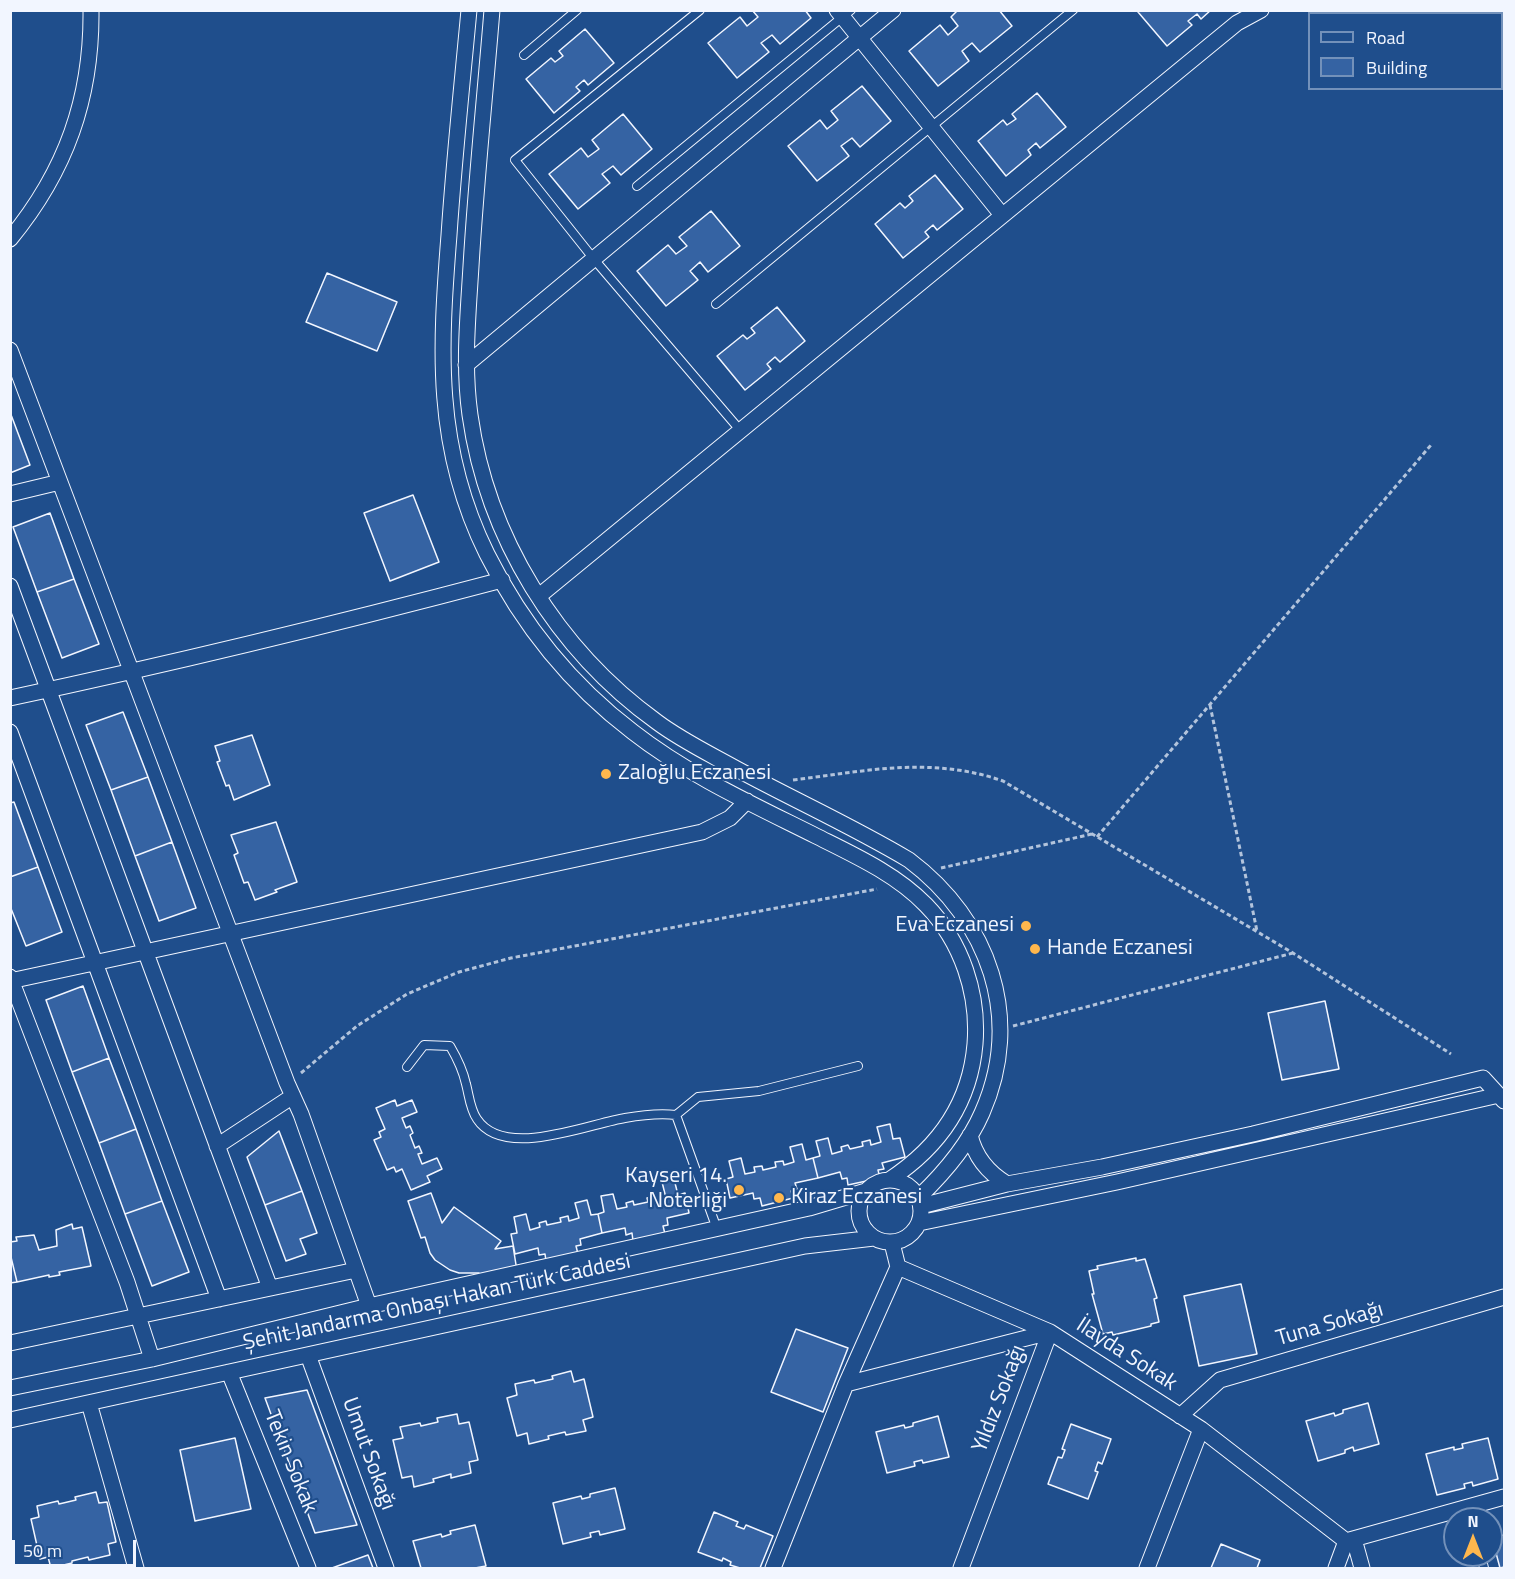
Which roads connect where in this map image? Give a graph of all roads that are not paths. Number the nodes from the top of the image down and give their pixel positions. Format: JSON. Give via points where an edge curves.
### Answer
{"nodes":[{"id":1,"x":91,"y":10,"type":"edge"},
{"id":2,"x":469,"y":10,"type":"edge"},
{"id":3,"x":492,"y":10,"type":"edge"},
{"id":4,"x":577,"y":10,"type":"edge"},
{"id":5,"x":700,"y":10,"type":"edge"},
{"id":6,"x":893,"y":10,"type":"edge"},
{"id":7,"x":1073,"y":10,"type":"edge"},
{"id":8,"x":1261,"y":10,"type":"edge"},
{"id":9,"x":843,"y":13,"type":"edge"},
{"id":10,"x":859,"y":38,"type":"junction"},
{"id":11,"x":524,"y":55,"type":"dead end"},
{"id":12,"x":931,"y":127,"type":"junction"},
{"id":13,"x":637,"y":186,"type":"dead end"},
{"id":14,"x":1002,"y":215,"type":"junction"},
{"id":15,"x":10,"y":239,"type":"edge"},
{"id":16,"x":593,"y":258,"type":"junction"},
{"id":17,"x":716,"y":304,"type":"dead end"},
{"id":18,"x":10,"y":350,"type":"edge"},
{"id":19,"x":466,"y":365,"type":"junction"},
{"id":20,"x":740,"y":430,"type":"junction"},
{"id":21,"x":60,"y":482,"type":"junction"},
{"id":22,"x":10,"y":494,"type":"edge"},
{"id":23,"x":502,"y":580,"type":"junction"},
{"id":24,"x":10,"y":586,"type":"edge"},
{"id":25,"x":539,"y":596,"type":"junction"},
{"id":26,"x":132,"y":672,"type":"junction"},
{"id":27,"x":49,"y":690,"type":"junction"},
{"id":28,"x":10,"y":698,"type":"edge"},
{"id":29,"x":10,"y":732,"type":"edge"},
{"id":30,"x":747,"y":801,"type":"junction"},
{"id":31,"x":231,"y":932,"type":"junction"},
{"id":32,"x":145,"y":951,"type":"junction"},
{"id":33,"x":95,"y":962,"type":"junction"},
{"id":34,"x":11,"y":980,"type":"edge"},
{"id":35,"x":858,"y":1066,"type":"dead end"},
{"id":36,"x":407,"y":1067,"type":"dead end"},
{"id":37,"x":290,"y":1089,"type":"junction"},
{"id":38,"x":1502,"y":1098,"type":"edge"},
{"id":39,"x":676,"y":1115,"type":"junction"},
{"id":40,"x":970,"y":1135,"type":"junction"},
{"id":41,"x":217,"y":1146,"type":"junction"},
{"id":42,"x":889,"y":1180,"type":"junction"},
{"id":43,"x":1007,"y":1184,"type":"junction"},
{"id":44,"x":866,"y":1191,"type":"junction"},
{"id":45,"x":920,"y":1201,"type":"junction"},
{"id":46,"x":920,"y":1223,"type":"junction"},
{"id":47,"x":717,"y":1229,"type":"junction"},
{"id":48,"x":874,"y":1238,"type":"junction"},
{"id":49,"x":892,"y":1243,"type":"junction"},
{"id":50,"x":898,"y":1268,"type":"junction"},
{"id":51,"x":356,"y":1270,"type":"junction"},
{"id":52,"x":270,"y":1288,"type":"junction"},
{"id":53,"x":1504,"y":1297,"type":"edge"},
{"id":54,"x":219,"y":1299,"type":"junction"},
{"id":55,"x":369,"y":1306,"type":"junction"},
{"id":56,"x":138,"y":1316,"type":"junction"},
{"id":57,"x":1050,"y":1332,"type":"junction"},
{"id":58,"x":10,"y":1343,"type":"edge"},
{"id":59,"x":308,"y":1354,"type":"junction"},
{"id":60,"x":152,"y":1359,"type":"junction"},
{"id":61,"x":229,"y":1372,"type":"junction"},
{"id":62,"x":846,"y":1384,"type":"junction"},
{"id":63,"x":10,"y":1388,"type":"edge"},
{"id":64,"x":89,"y":1403,"type":"junction"},
{"id":65,"x":1180,"y":1416,"type":"junction"},
{"id":66,"x":10,"y":1420,"type":"edge"},
{"id":67,"x":1201,"y":1429,"type":"junction"},
{"id":68,"x":1504,"y":1497,"type":"edge"},
{"id":69,"x":1483,"y":1507,"type":"edge"},
{"id":70,"x":1443,"y":1519,"type":"edge"},
{"id":71,"x":1350,"y":1540,"type":"junction"},
{"id":72,"x":136,"y":1569,"type":"edge"},
{"id":73,"x":308,"y":1569,"type":"edge"},
{"id":74,"x":386,"y":1569,"type":"edge"},
{"id":75,"x":772,"y":1569,"type":"edge"},
{"id":76,"x":961,"y":1569,"type":"edge"},
{"id":77,"x":1147,"y":1569,"type":"edge"},
{"id":78,"x":1336,"y":1569,"type":"edge"},
{"id":79,"x":1362,"y":1569,"type":"edge"}],
"edges":[{"from":1,"to":15,"type":"street","via":[[86,75],[72,133],[44,194]]},
{"from":2,"to":23,"type":"street","via":[[450,213],[442,368],[447,421],[462,491],[473,523]]},
{"from":3,"to":19,"type":"street","via":[[472,238]]},
{"from":4,"to":11,"type":"lane"},
{"from":5,"to":16,"type":"lane","via":[[515,160]]},
{"from":6,"to":10,"type":"street"},
{"from":7,"to":12,"type":"lane"},
{"from":8,"to":14,"type":"street","via":[[1237,23]]},
{"from":9,"to":10,"type":"street"},
{"from":9,"to":13,"type":"lane"},
{"from":10,"to":12,"type":"street"},
{"from":10,"to":16,"type":"street"},
{"from":12,"to":14,"type":"street"},
{"from":12,"to":17,"type":"lane"},
{"from":14,"to":20,"type":"street"},
{"from":16,"to":19,"type":"street"},
{"from":16,"to":20,"type":"lane"},
{"from":18,"to":21,"type":"street"},
{"from":19,"to":25,"type":"street","via":[[471,424],[487,492],[506,539]]},
{"from":20,"to":25,"type":"street"},
{"from":21,"to":22,"type":"street"},
{"from":21,"to":26,"type":"street"},
{"from":23,"to":26,"type":"street"},
{"from":23,"to":30,"type":"street","via":[[545,647],[606,711],[658,751]]},
{"from":24,"to":27,"type":"street"},
{"from":25,"to":40,"type":"street","via":[[591,663],[628,699],[684,741],[893,850],[924,872],[953,901],[982,947],[998,1002],[993,1080]]},
{"from":26,"to":27,"type":"street"},
{"from":26,"to":31,"type":"street"},
{"from":27,"to":28,"type":"street"},
{"from":27,"to":32,"type":"street"},
{"from":29,"to":33,"type":"street"},
{"from":30,"to":31,"type":"street","via":[[730,818],[702,832]]},
{"from":30,"to":42,"type":"street","via":[[870,864],[919,898],[943,926],[970,978],[975,1040],[964,1094],[952,1119],[932,1145]]},
{"from":31,"to":32,"type":"street"},
{"from":31,"to":37,"type":"street"},
{"from":32,"to":33,"type":"street"},
{"from":32,"to":41,"type":"street"},
{"from":33,"to":34,"type":"street"},
{"from":33,"to":54,"type":"street"},
{"from":34,"to":56,"type":"street"},
{"from":35,"to":39,"type":"lane","via":[[759,1091],[698,1097]]},
{"from":36,"to":39,"type":"lane","via":[[424,1045],[450,1046],[460,1064],[477,1119],[489,1132],[502,1137],[559,1134],[626,1118]]},
{"from":37,"to":41,"type":"street"},
{"from":37,"to":51,"type":"street"},
{"from":38,"to":43,"type":"street","via":[[1483,1078],[1218,1142]]},
{"from":38,"to":46,"type":"street"},
{"from":39,"to":47,"type":"lane"},
{"from":40,"to":43,"type":"street","via":[[984,1167]]},
{"from":40,"to":45,"type":"street"},
{"from":41,"to":52,"type":"street"},
{"from":42,"to":44,"type":"street"},
{"from":42,"to":45,"type":"street","via":[[906,1184]]},
{"from":43,"to":45,"type":"street"},
{"from":44,"to":47,"type":"street","name":"Şehit Jandarma Onbaşı Hakan Türk Caddesi"},
{"from":44,"to":48,"type":"street","via":[[859,1217]]},
{"from":45,"to":46,"type":"street"},
{"from":46,"to":49,"type":"street","via":[[908,1237]]},
{"from":47,"to":55,"type":"street","name":"Şehit Jandarma Onbaşı Hakan Türk Caddesi"},
{"from":48,"to":49,"type":"street"},
{"from":48,"to":59,"type":"street","name":"Şehit Jandarma Onbaşı Hakan Türk Caddesi","via":[[805,1246]]},
{"from":49,"to":50,"type":"street"},
{"from":50,"to":57,"type":"street","name":"Yıldız Sokağı"},
{"from":50,"to":62,"type":"street"},
{"from":51,"to":52,"type":"street"},
{"from":51,"to":55,"type":"street"},
{"from":52,"to":54,"type":"street"},
{"from":53,"to":65,"type":"street","name":"Tuna Sokağı","via":[[1220,1380]]},
{"from":54,"to":56,"type":"street"},
{"from":55,"to":60,"type":"street","name":"Şehit Jandarma Onbaşı Hakan Türk Caddesi"},
{"from":56,"to":58,"type":"street"},
{"from":56,"to":60,"type":"street"},
{"from":57,"to":62,"type":"street","name":"İlayda Sokak"},
{"from":57,"to":65,"type":"street","name":"İlayda Sokak"},
{"from":57,"to":76,"type":"street","name":"Yıldız Sokağı"},
{"from":59,"to":61,"type":"street","name":"Şehit Jandarma Onbaşı Hakan Türk Caddesi"},
{"from":59,"to":74,"type":"street","name":"Umut Sokağı"},
{"from":60,"to":63,"type":"street","name":"Şehit Jandarma Onbaşı Hakan Türk Caddesi"},
{"from":61,"to":64,"type":"street","name":"Şehit Jandarma Onbaşı Hakan Türk Caddesi"},
{"from":61,"to":73,"type":"street","name":"Tekin Sokak"},
{"from":62,"to":75,"type":"street"},
{"from":64,"to":66,"type":"street","name":"Şehit Jandarma Onbaşı Hakan Türk Caddesi"},
{"from":64,"to":72,"type":"street"},
{"from":65,"to":67,"type":"street","name":"İlayda Sokak"},
{"from":67,"to":71,"type":"street","name":"İlayda Sokak"},
{"from":67,"to":77,"type":"street"},
{"from":68,"to":69,"type":"street"},
{"from":70,"to":71,"type":"street"},
{"from":71,"to":78,"type":"street"},
{"from":71,"to":79,"type":"street"}]}
